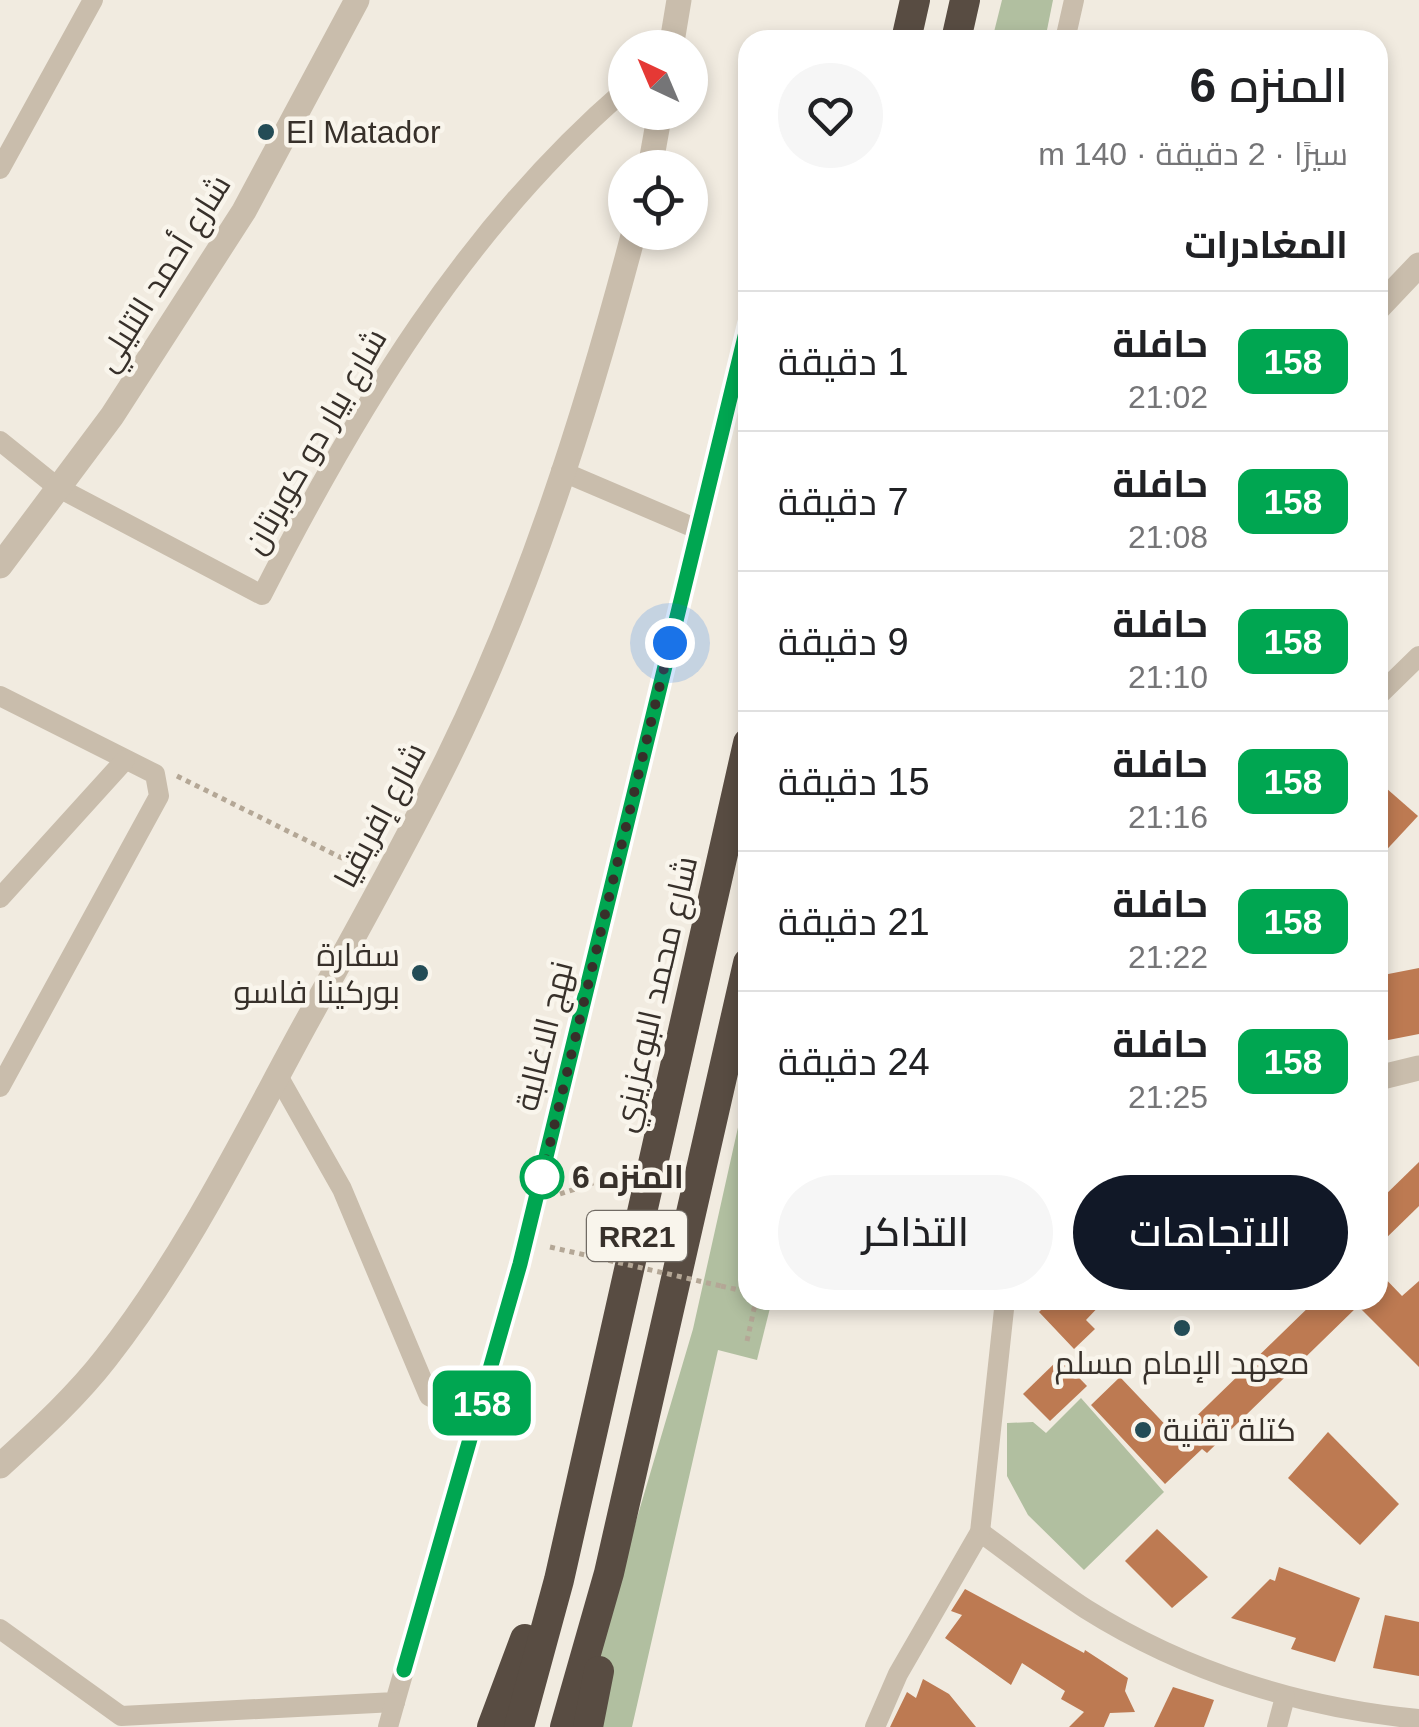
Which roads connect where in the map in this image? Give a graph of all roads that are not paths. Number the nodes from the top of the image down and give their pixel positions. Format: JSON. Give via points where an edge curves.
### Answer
{"nodes":[{"id":1,"x":93,"y":0,"type":"edge"},
{"id":2,"x":357,"y":0,"type":"edge"},
{"id":3,"x":679,"y":0,"type":"edge"},
{"id":4,"x":915,"y":0,"type":"edge"},
{"id":5,"x":965,"y":0,"type":"edge"},
{"id":6,"x":1074,"y":0,"type":"edge"},
{"id":7,"x":674,"y":30,"type":"edge"},
{"id":8,"x":908,"y":30,"type":"edge"},
{"id":9,"x":958,"y":30,"type":"edge"},
{"id":10,"x":1068,"y":30,"type":"edge"},
{"id":11,"x":608,"y":105,"type":"edge"},
{"id":12,"x":0,"y":168,"type":"edge"},
{"id":13,"x":629,"y":250,"type":"edge"},
{"id":14,"x":1419,"y":265,"type":"edge"},
{"id":15,"x":1388,"y":298,"type":"edge"},
{"id":16,"x":738,"y":364,"type":"edge"},
{"id":17,"x":0,"y":441,"type":"edge"},
{"id":18,"x":561,"y":472,"type":"junction"},
{"id":19,"x":57,"y":487,"type":"junction"},
{"id":20,"x":697,"y":529,"type":"junction"},
{"id":21,"x":0,"y":566,"type":"edge"},
{"id":22,"x":1419,"y":656,"type":"edge"},
{"id":23,"x":1388,"y":686,"type":"edge"},
{"id":24,"x":0,"y":696,"type":"edge"},
{"id":25,"x":124,"y":760,"type":"junction"},
{"id":26,"x":738,"y":787,"type":"edge"},
{"id":27,"x":0,"y":898,"type":"edge"},
{"id":28,"x":738,"y":1007,"type":"edge"},
{"id":29,"x":1419,"y":1068,"type":"edge"},
{"id":30,"x":278,"y":1076,"type":"junction"},
{"id":31,"x":1388,"y":1076,"type":"edge"},
{"id":32,"x":0,"y":1087,"type":"edge"},
{"id":33,"x":1004,"y":1310,"type":"edge"},
{"id":34,"x":482,"y":1404,"type":"junction"},
{"id":35,"x":0,"y":1466,"type":"edge"},
{"id":36,"x":980,"y":1532,"type":"junction"},
{"id":37,"x":563,"y":1565,"type":"junction"},
{"id":38,"x":610,"y":1573,"type":"junction"},
{"id":39,"x":0,"y":1629,"type":"edge"},
{"id":40,"x":1284,"y":1697,"type":"junction"},
{"id":41,"x":395,"y":1702,"type":"junction"},
{"id":42,"x":1419,"y":1719,"type":"edge"},
{"id":43,"x":388,"y":1727,"type":"edge"},
{"id":44,"x":492,"y":1727,"type":"edge"},
{"id":45,"x":519,"y":1727,"type":"edge"},
{"id":46,"x":565,"y":1727,"type":"edge"},
{"id":47,"x":588,"y":1727,"type":"edge"},
{"id":48,"x":875,"y":1727,"type":"edge"},
{"id":49,"x":1278,"y":1727,"type":"edge"}],
"edges":[{"from":1,"to":12,"type":"street"},
{"from":2,"to":19,"type":"street","name":"شارع أحمد التليلي","via":[[244,211],[112,416]]},
{"from":3,"to":7,"type":"street"},
{"from":4,"to":8,"type":"highway"},
{"from":5,"to":9,"type":"highway"},
{"from":6,"to":10,"type":"street"},
{"from":11,"to":19,"type":"street","name":"شارع بيار دو كوبرتان","via":[[446,282],[346,434],[262,595]]},
{"from":13,"to":18,"type":"street","name":"شارع إفريقيا"},
{"from":14,"to":15,"type":"street"},
{"from":16,"to":20,"type":"street","name":"نهج الاغالبة"},
{"from":17,"to":19,"type":"street","name":"شارع بيار دو كوبرتان"},
{"from":18,"to":20,"type":"street"},
{"from":18,"to":30,"type":"street","name":"شارع إفريقيا","via":[[512,610],[448,758]]},
{"from":19,"to":21,"type":"street","name":"شارع أحمد التليلي"},
{"from":20,"to":34,"type":"street","name":"نهج الاغالبة"},
{"from":22,"to":23,"type":"street"},
{"from":24,"to":25,"type":"street"},
{"from":25,"to":27,"type":"street"},
{"from":25,"to":32,"type":"street","via":[[155,774],[159,796]]},
{"from":26,"to":37,"type":"highway","name":"شارع محمد البوعزيزي","number":"RR21"},
{"from":28,"to":38,"type":"highway","number":"RR21"},
{"from":29,"to":31,"type":"street"},
{"from":30,"to":34,"type":"street","via":[[342,1189],[430,1396]]},
{"from":30,"to":35,"type":"street","name":"شارع إفريقيا","via":[[107,1358]]},
{"from":33,"to":36,"type":"street"},
{"from":34,"to":41,"type":"street","name":"نهج الاغالبة"},
{"from":36,"to":40,"type":"street","via":[[1120,1629]]},
{"from":36,"to":48,"type":"street"},
{"from":37,"to":44,"type":"highway","via":[[534,1617]]},
{"from":37,"to":45,"type":"highway","name":"شارع محمد البوعزيزي","number":"RR21"},
{"from":38,"to":46,"type":"highway","number":"RR21"},
{"from":38,"to":47,"type":"highway"},
{"from":39,"to":41,"type":"street","via":[[122,1716]]},
{"from":40,"to":42,"type":"street"},
{"from":40,"to":49,"type":"street"},
{"from":41,"to":43,"type":"street","name":"نهج الاغالبة"}]}
